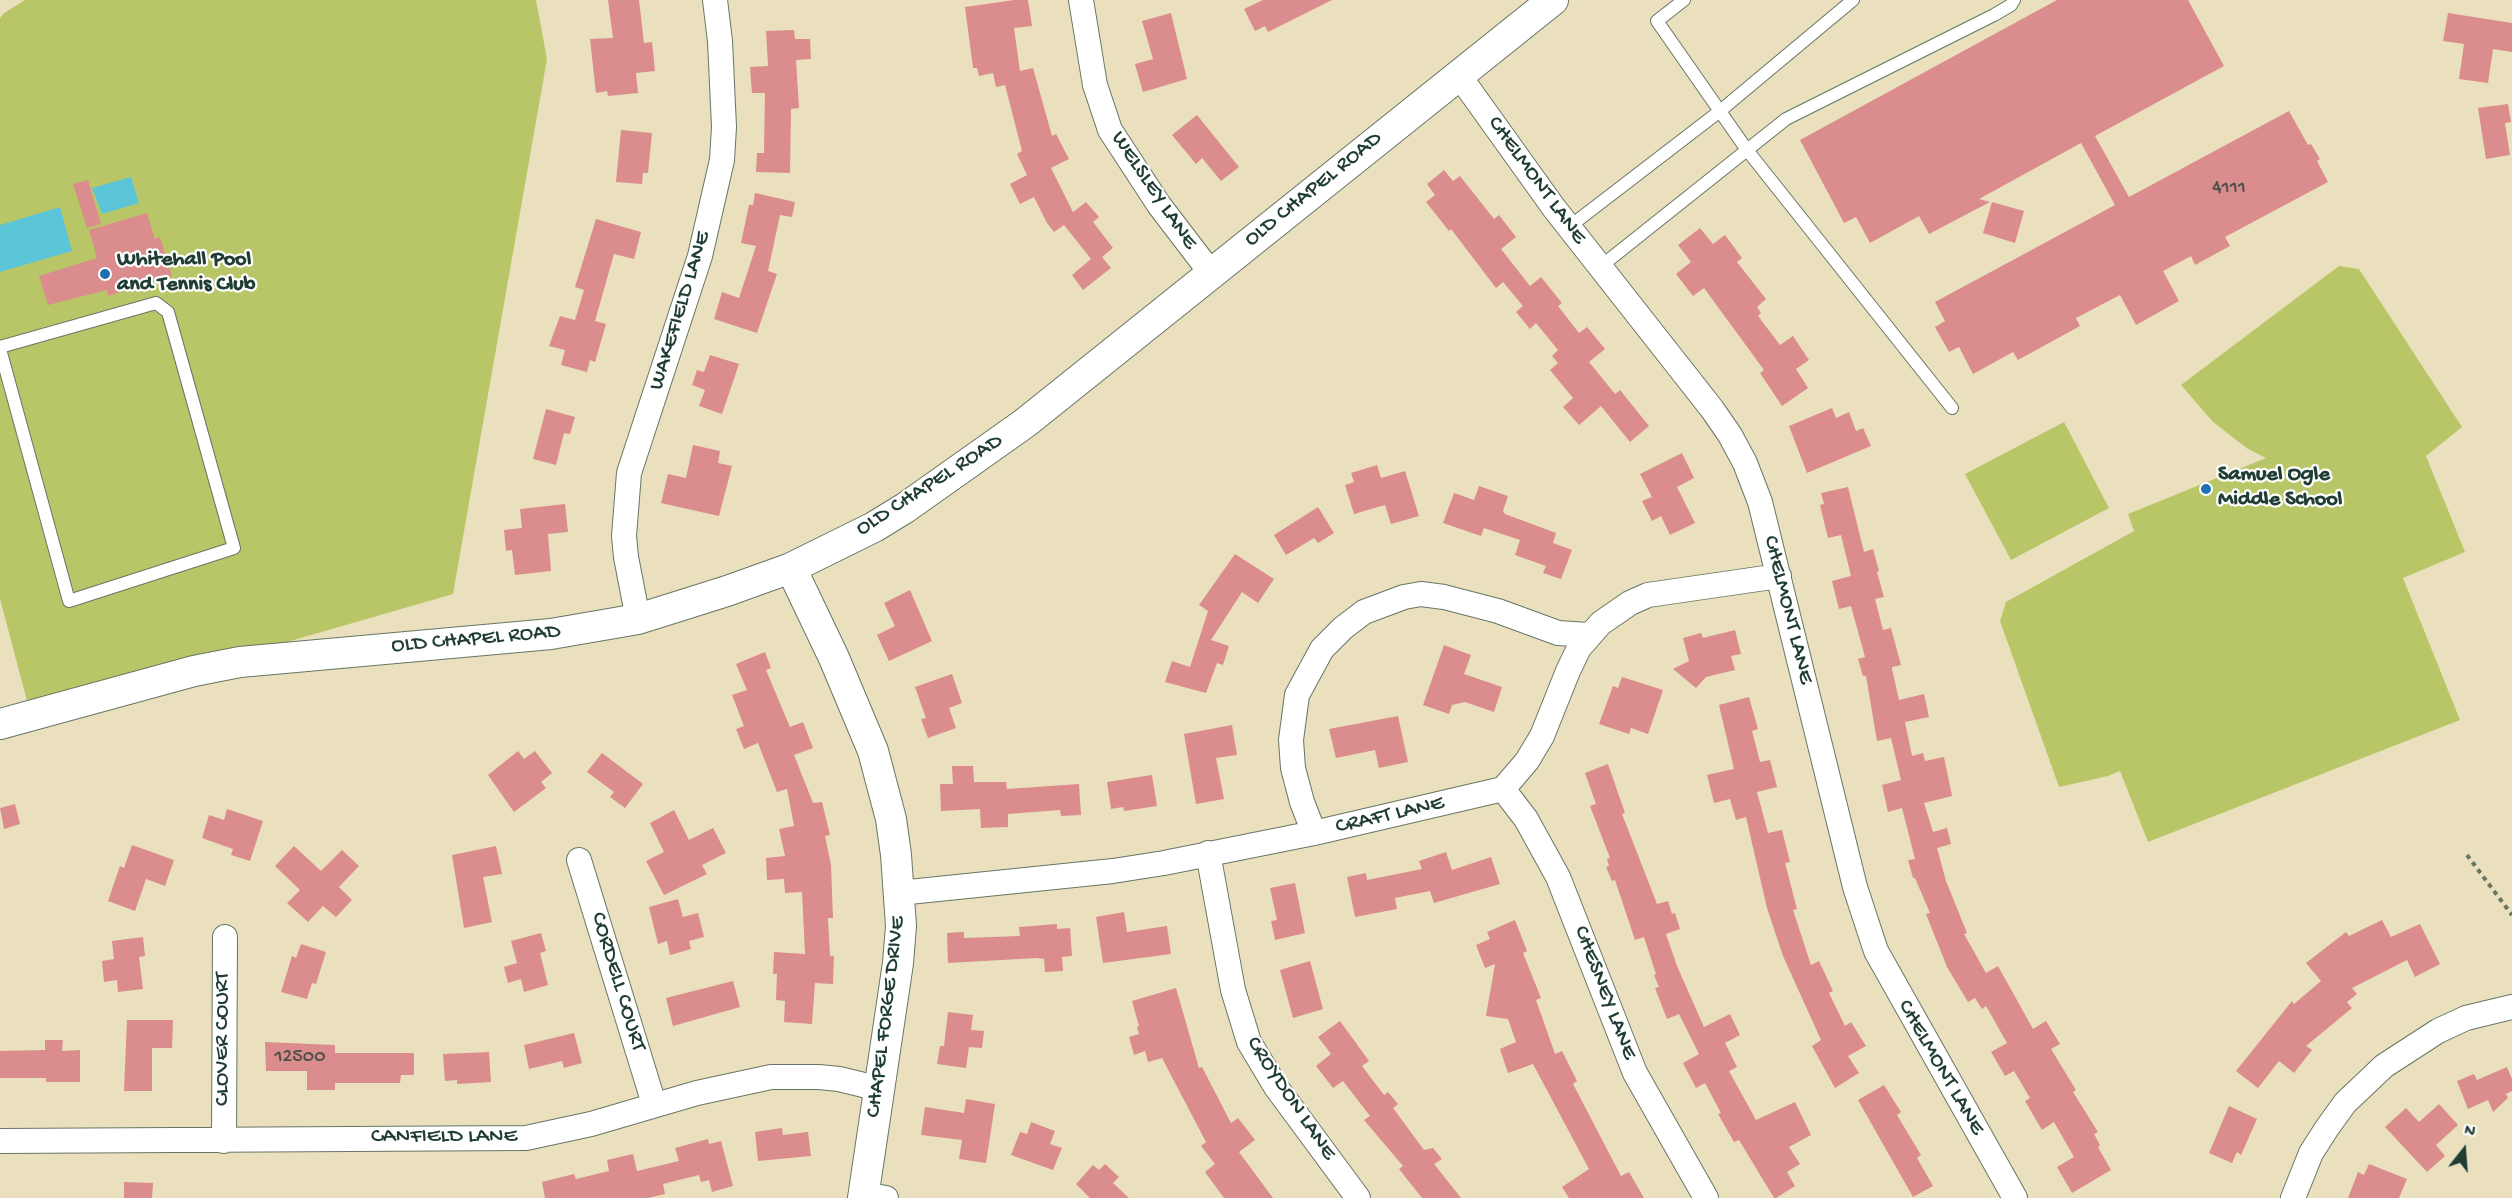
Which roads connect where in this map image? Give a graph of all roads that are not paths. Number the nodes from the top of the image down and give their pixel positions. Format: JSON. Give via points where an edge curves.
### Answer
{"nodes":[{"id":1,"x":715,"y":0,"type":"edge"},
{"id":2,"x":1081,"y":0,"type":"edge"},
{"id":3,"x":1553,"y":0,"type":"edge"},
{"id":4,"x":1684,"y":0,"type":"edge"},
{"id":5,"x":1853,"y":0,"type":"edge"},
{"id":6,"x":2014,"y":0,"type":"edge"},
{"id":7,"x":1458,"y":74,"type":"junction"},
{"id":8,"x":1720,"y":111,"type":"junction"},
{"id":9,"x":1747,"y":150,"type":"junction"},
{"id":10,"x":1569,"y":227,"type":"junction"},
{"id":11,"x":1600,"y":267,"type":"junction"},
{"id":12,"x":1211,"y":273,"type":"junction"},
{"id":13,"x":0,"y":348,"type":"edge"},
{"id":14,"x":1952,"y":408,"type":"dead end"},
{"id":15,"x":791,"y":568,"type":"junction"},
{"id":16,"x":1779,"y":576,"type":"junction"},
{"id":17,"x":638,"y":619,"type":"junction"},
{"id":18,"x":1588,"y":635,"type":"junction"},
{"id":19,"x":0,"y":723,"type":"edge"},
{"id":20,"x":1503,"y":789,"type":"junction"},
{"id":21,"x":1314,"y":833,"type":"junction"},
{"id":22,"x":1208,"y":853,"type":"junction"},
{"id":23,"x":579,"y":860,"type":"dead end"},
{"id":24,"x":899,"y":892,"type":"junction"},
{"id":25,"x":225,"y":937,"type":"dead end"},
{"id":26,"x":2512,"y":1007,"type":"edge"},
{"id":27,"x":880,"y":1089,"type":"junction"},
{"id":28,"x":654,"y":1104,"type":"junction"},
{"id":29,"x":0,"y":1141,"type":"edge"},
{"id":30,"x":224,"y":1141,"type":"junction"},
{"id":31,"x":870,"y":1197,"type":"edge"},
{"id":32,"x":1358,"y":1198,"type":"edge"},
{"id":33,"x":1706,"y":1198,"type":"edge"},
{"id":34,"x":2015,"y":1198,"type":"edge"},
{"id":35,"x":2293,"y":1198,"type":"edge"}],
"edges":[{"from":1,"to":17,"type":"street","name":"WAKEFIELD LANE","via":[[723,105],[722,160],[700,256],[630,473],[624,536]]},
{"from":2,"to":12,"type":"street","name":"WELSLEY LANE","via":[[1095,85],[1110,130],[1159,205]]},
{"from":3,"to":7,"type":"street","name":"OLD CHAPEL ROAD"},
{"from":4,"to":8,"type":"lane","via":[[1657,21]]},
{"from":5,"to":8,"type":"lane"},
{"from":6,"to":9,"type":"lane","via":[[2011,6],[1786,119]]},
{"from":7,"to":10,"type":"street","name":"CHELMONT LANE"},
{"from":7,"to":12,"type":"street","name":"OLD CHAPEL ROAD"},
{"from":8,"to":9,"type":"lane"},
{"from":8,"to":10,"type":"lane"},
{"from":9,"to":11,"type":"lane"},
{"from":9,"to":14,"type":"lane"},
{"from":10,"to":11,"type":"street","name":"CHELMONT LANE"},
{"from":11,"to":16,"type":"street","name":"CHELMONT LANE","via":[[1730,435],[1760,502]]},
{"from":12,"to":15,"type":"street","name":"OLD CHAPEL ROAD","via":[[961,470],[874,527]]},
{"from":13,"to":13,"type":"lane","via":[[156,303],[168,312],[234,548],[69,601]]},
{"from":15,"to":17,"type":"street","name":"OLD CHAPEL ROAD"},
{"from":15,"to":24,"type":"street","name":"CHAPEL FORGE DRIVE","via":[[873,751],[891,819]]},
{"from":16,"to":18,"type":"street","via":[[1648,596],[1615,612]]},
{"from":16,"to":34,"type":"street","name":"CHELMONT LANE","via":[[1850,866],[1876,951]]},
{"from":17,"to":19,"type":"street","name":"OLD CHAPEL ROAD","via":[[551,634],[240,663],[194,671]]},
{"from":18,"to":20,"type":"street","via":[[1568,671],[1542,736]]},
{"from":18,"to":21,"type":"street","via":[[1558,633],[1498,611],[1432,596],[1404,597],[1364,612],[1322,649],[1297,695],[1291,740],[1293,768]]},
{"from":20,"to":21,"type":"street","name":"CRAFT LANE"},
{"from":20,"to":33,"type":"street","name":"CHESNEY LANE","via":[[1526,819],[1558,877],[1635,1073]]},
{"from":21,"to":22,"type":"street","name":"CRAFT LANE"},
{"from":22,"to":24,"type":"street","name":"CRAFT LANE","via":[[1113,871]]},
{"from":22,"to":32,"type":"street","name":"CROYDON LANE","via":[[1233,990],[1249,1042],[1276,1086]]},
{"from":23,"to":28,"type":"street","name":"CORDELL COURT"},
{"from":24,"to":27,"type":"street","name":"CHAPEL FORGE DRIVE","via":[[898,963]]},
{"from":25,"to":30,"type":"street","name":"CLOVER COURT"},
{"from":26,"to":35,"type":"street","via":[[2466,1018],[2438,1031],[2377,1071],[2327,1128],[2311,1153]]},
{"from":27,"to":28,"type":"street","name":"CANFIELD LANE","via":[[829,1078],[771,1077]]},
{"from":27,"to":31,"type":"street","name":"CHAPEL FORGE DRIVE"},
{"from":28,"to":30,"type":"street","name":"CANFIELD LANE","via":[[591,1124],[526,1138]]},
{"from":29,"to":30,"type":"street","name":"CANFIELD LANE"}]}
